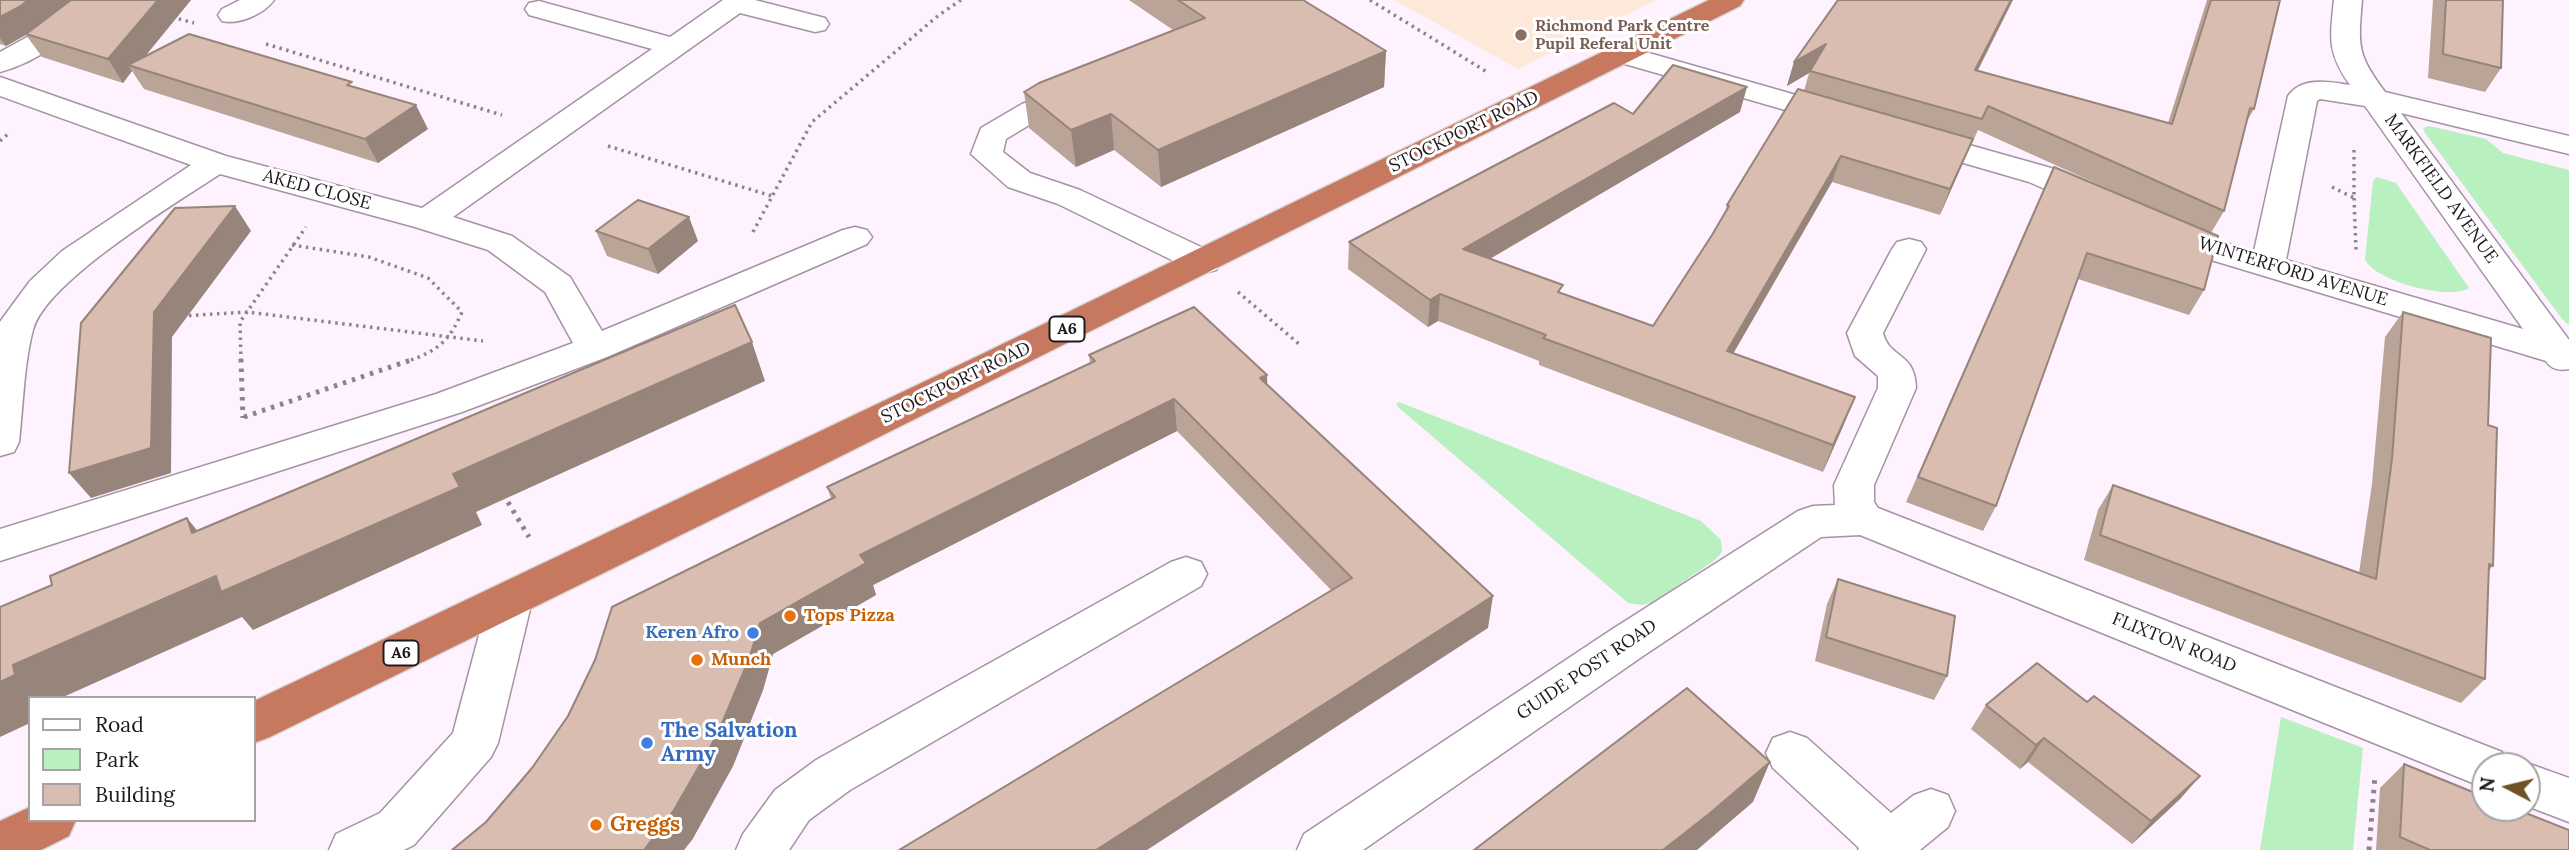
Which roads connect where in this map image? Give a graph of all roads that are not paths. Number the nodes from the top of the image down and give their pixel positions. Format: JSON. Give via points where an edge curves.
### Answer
{"nodes":[{"id":1,"x":89,"y":0,"type":"edge"},
{"id":2,"x":260,"y":0,"type":"edge"},
{"id":3,"x":1730,"y":0,"type":"edge"},
{"id":4,"x":2348,"y":0,"type":"edge"},
{"id":5,"x":738,"y":2,"type":"edge"},
{"id":6,"x":539,"y":9,"type":"dead end"},
{"id":7,"x":232,"y":15,"type":"dead end"},
{"id":8,"x":815,"y":24,"type":"dead end"},
{"id":9,"x":674,"y":47,"type":"junction"},
{"id":10,"x":1621,"y":54,"type":"junction"},
{"id":11,"x":0,"y":63,"type":"edge"},
{"id":12,"x":1107,"y":79,"type":"edge"},
{"id":13,"x":0,"y":86,"type":"edge"},
{"id":14,"x":2376,"y":99,"type":"junction"},
{"id":15,"x":2569,"y":145,"type":"edge"},
{"id":16,"x":215,"y":163,"type":"junction"},
{"id":17,"x":427,"y":220,"type":"junction"},
{"id":18,"x":855,"y":237,"type":"dead end"},
{"id":19,"x":1909,"y":250,"type":"dead end"},
{"id":20,"x":1204,"y":262,"type":"junction"},
{"id":21,"x":2268,"y":266,"type":"junction"},
{"id":22,"x":594,"y":348,"type":"junction"},
{"id":23,"x":2566,"y":358,"type":"edge"},
{"id":24,"x":0,"y":442,"type":"edge"},
{"id":25,"x":1863,"y":519,"type":"junction"},
{"id":26,"x":0,"y":545,"type":"edge"},
{"id":27,"x":1186,"y":574,"type":"dead end"},
{"id":28,"x":510,"y":601,"type":"junction"},
{"id":29,"x":256,"y":722,"type":"edge"},
{"id":30,"x":1790,"y":752,"type":"dead end"},
{"id":31,"x":2471,"y":761,"type":"edge"},
{"id":32,"x":2541,"y":789,"type":"edge"},
{"id":33,"x":2569,"y":800,"type":"edge"},
{"id":34,"x":1931,"y":811,"type":"dead end"},
{"id":35,"x":48,"y":822,"type":"edge"},
{"id":36,"x":0,"y":846,"type":"edge"},
{"id":37,"x":1886,"y":847,"type":"edge"},
{"id":38,"x":354,"y":850,"type":"edge"},
{"id":39,"x":761,"y":850,"type":"edge"},
{"id":40,"x":1322,"y":850,"type":"edge"}],
"edges":[{"from":1,"to":11,"type":"street","via":[[67,25],[43,42]]},
{"from":2,"to":7,"type":"street"},
{"from":3,"to":10,"type":"highway","name":"STOCKPORT ROAD","number":"A6"},
{"from":4,"to":14,"type":"street","name":"MARKFIELD AVENUE","via":[[2344,43],[2351,66]]},
{"from":5,"to":8,"type":"street"},
{"from":5,"to":9,"type":"street"},
{"from":6,"to":9,"type":"street"},
{"from":9,"to":17,"type":"street"},
{"from":10,"to":20,"type":"highway","name":"STOCKPORT ROAD","number":"A6"},
{"from":10,"to":21,"type":"street","name":"WINTERFORD AVENUE","via":[[2040,175],[2200,246]]},
{"from":12,"to":20,"type":"street","via":[[1033,110],[992,135],[987,154],[1019,180],[1069,197]]},
{"from":13,"to":16,"type":"street","name":"AKED CLOSE"},
{"from":14,"to":15,"type":"street"},
{"from":14,"to":21,"type":"street","via":[[2316,90],[2303,96]]},
{"from":14,"to":23,"type":"street","name":"MARKFIELD AVENUE"},
{"from":16,"to":17,"type":"street","name":"AKED CLOSE"},
{"from":16,"to":24,"type":"street","via":[[112,231],[42,289],[15,327]]},
{"from":17,"to":22,"type":"street","name":"AKED CLOSE","via":[[500,243],[558,285]]},
{"from":18,"to":22,"type":"street"},
{"from":19,"to":25,"type":"street","via":[[1866,333],[1868,347],[1896,372],[1897,388],[1854,485],[1854,502]]},
{"from":20,"to":28,"type":"highway","name":"STOCKPORT ROAD","number":"A6"},
{"from":21,"to":23,"type":"street","name":"WINTERFORD AVENUE"},
{"from":22,"to":26,"type":"street","via":[[449,403]]},
{"from":25,"to":31,"type":"street","name":"FLIXTON ROAD"},
{"from":25,"to":40,"type":"street","name":"GUIDE POST ROAD","via":[[1813,522]]},
{"from":27,"to":39,"type":"street","via":[[832,775],[792,805]]},
{"from":28,"to":29,"type":"highway","name":"STOCKPORT ROAD","number":"A6"},
{"from":28,"to":38,"type":"street","via":[[474,743],[397,829]]},
{"from":30,"to":37,"type":"street"},
{"from":32,"to":33,"type":"street"},
{"from":34,"to":37,"type":"street"},
{"from":35,"to":36,"type":"highway"}]}
